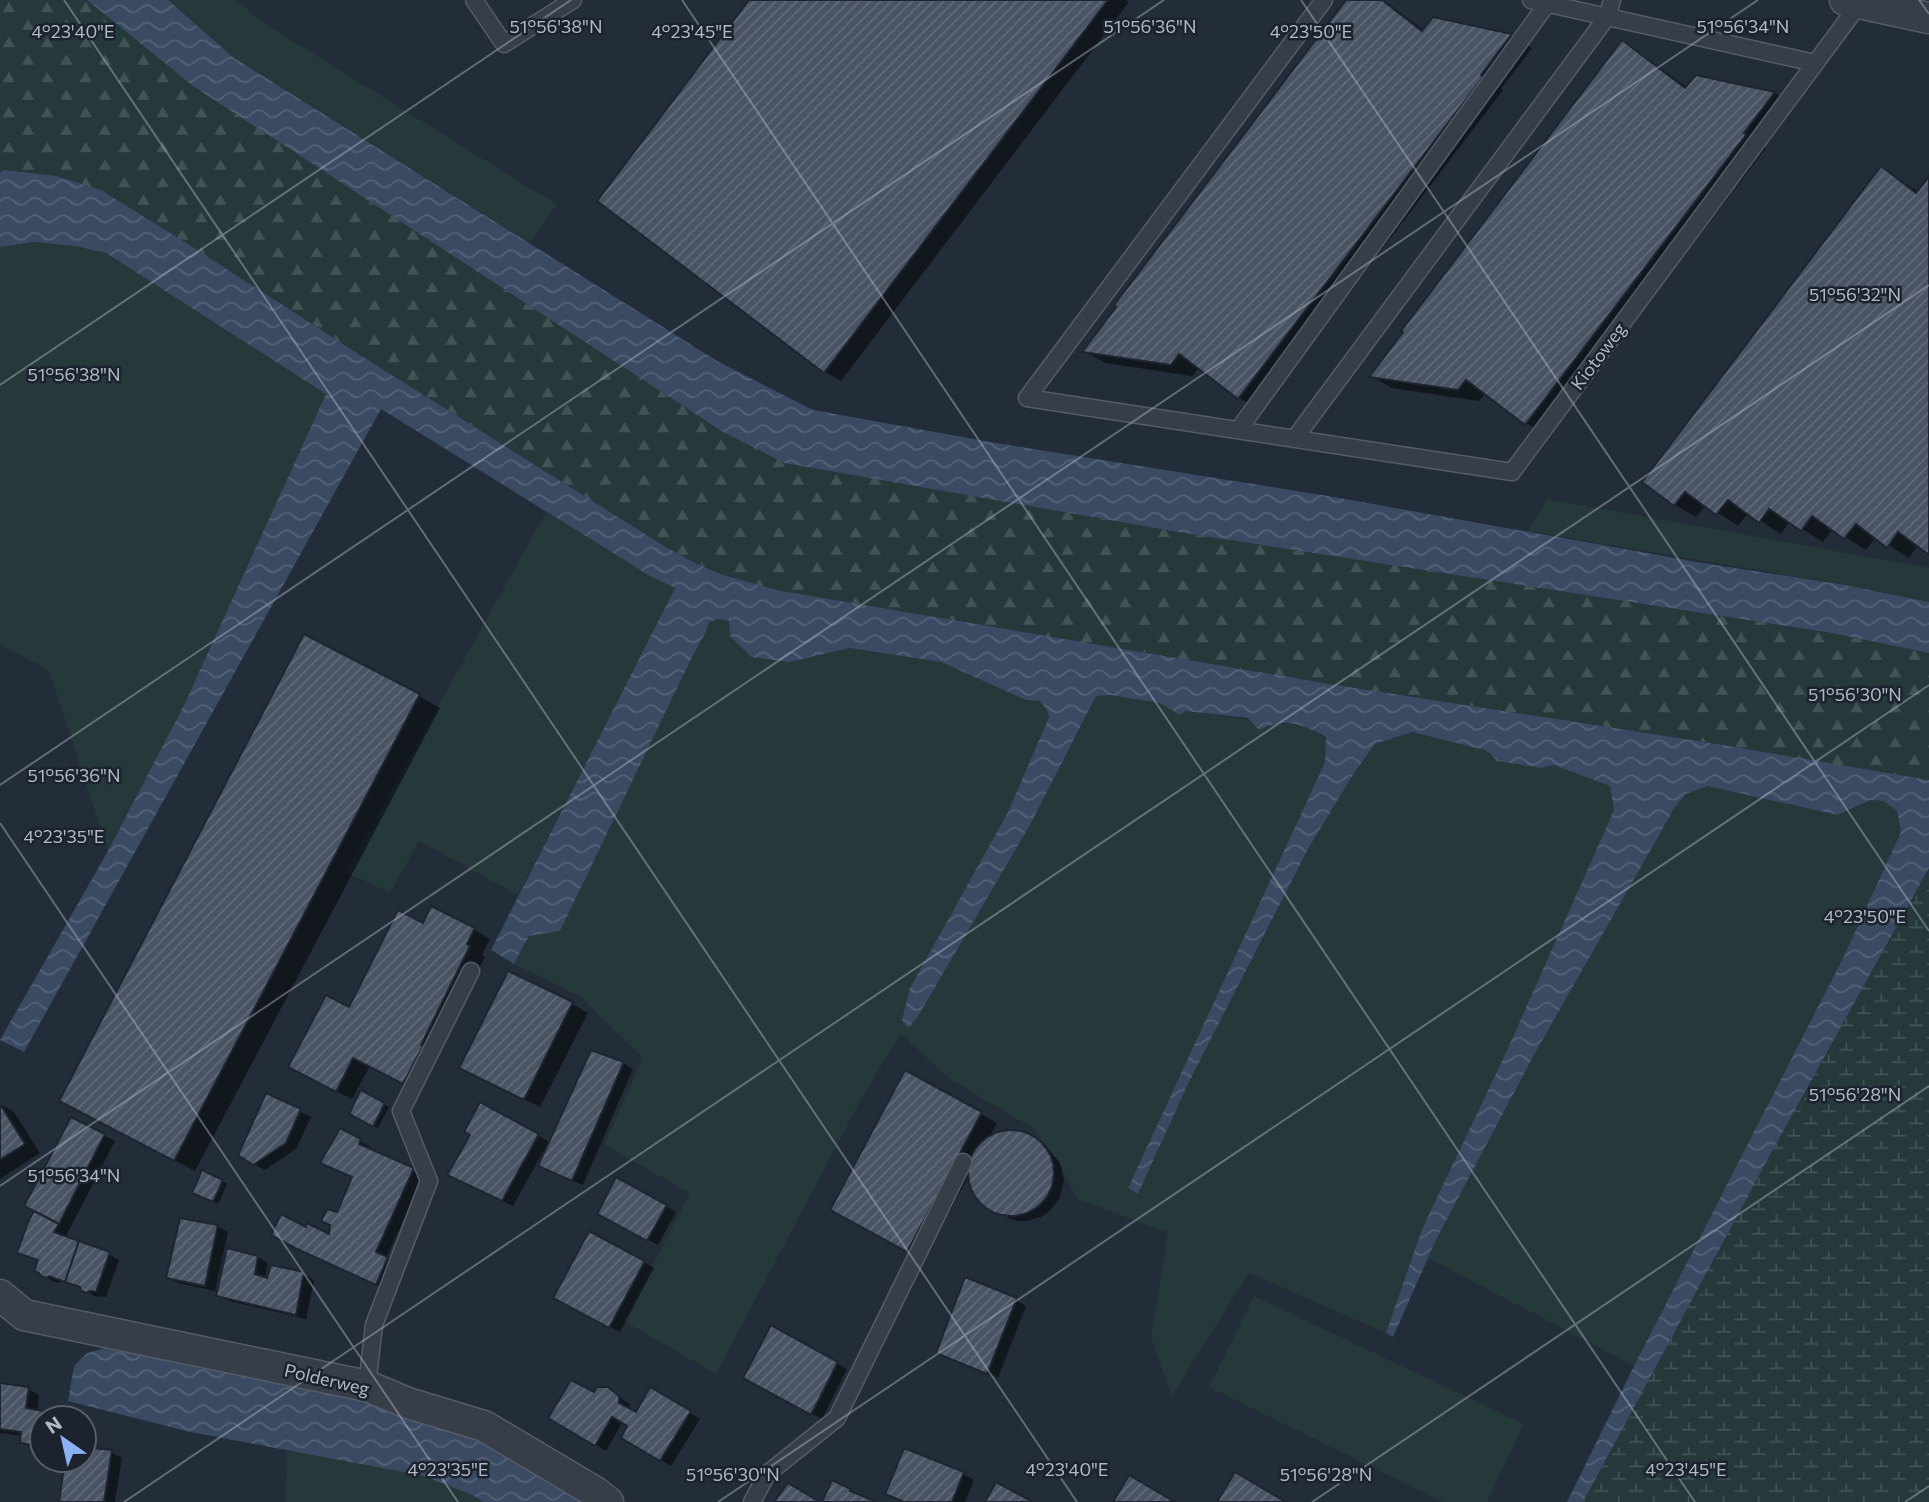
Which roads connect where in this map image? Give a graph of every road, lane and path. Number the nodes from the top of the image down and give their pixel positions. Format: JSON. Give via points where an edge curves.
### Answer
{"nodes":[{"id":1,"x":474,"y":0,"type":"edge"},
{"id":2,"x":573,"y":0,"type":"edge"},
{"id":3,"x":1324,"y":0,"type":"edge"},
{"id":4,"x":1612,"y":0,"type":"edge"},
{"id":5,"x":1539,"y":2,"type":"edge"},
{"id":6,"x":1852,"y":2,"type":"edge"},
{"id":7,"x":1917,"y":11,"type":"edge"},
{"id":8,"x":1607,"y":17,"type":"junction"},
{"id":9,"x":1815,"y":63,"type":"junction"},
{"id":10,"x":1239,"y":429,"type":"junction"},
{"id":11,"x":1295,"y":438,"type":"junction"},
{"id":12,"x":471,"y":971,"type":"dead end"},
{"id":13,"x":963,"y":1162,"type":"dead end"},
{"id":14,"x":0,"y":1295,"type":"edge"},
{"id":15,"x":367,"y":1386,"type":"junction"},
{"id":16,"x":608,"y":1502,"type":"edge"},
{"id":17,"x":752,"y":1502,"type":"edge"}],
"edges":[{"from":1,"to":2,"type":"lane","via":[[504,44]]},
{"from":3,"to":10,"type":"lane","name":"Kiotoweg","via":[[1027,398]]},
{"from":4,"to":8,"type":"lane"},
{"from":5,"to":8,"type":"lane"},
{"from":5,"to":10,"type":"lane"},
{"from":6,"to":7,"type":"street","name":"Kiotoweg"},
{"from":6,"to":9,"type":"lane","name":"Kiotoweg"},
{"from":8,"to":9,"type":"lane"},
{"from":8,"to":11,"type":"lane"},
{"from":9,"to":11,"type":"lane","name":"Kiotoweg","via":[[1512,472]]},
{"from":10,"to":11,"type":"lane","name":"Kiotoweg"},
{"from":12,"to":15,"type":"lane","via":[[401,1111],[429,1181],[374,1325]]},
{"from":13,"to":17,"type":"lane","via":[[837,1418],[767,1474]]},
{"from":14,"to":15,"type":"street","name":"Polderweg","via":[[24,1315]]},
{"from":15,"to":16,"type":"street","name":"Polderweg","via":[[484,1426]]}]}
